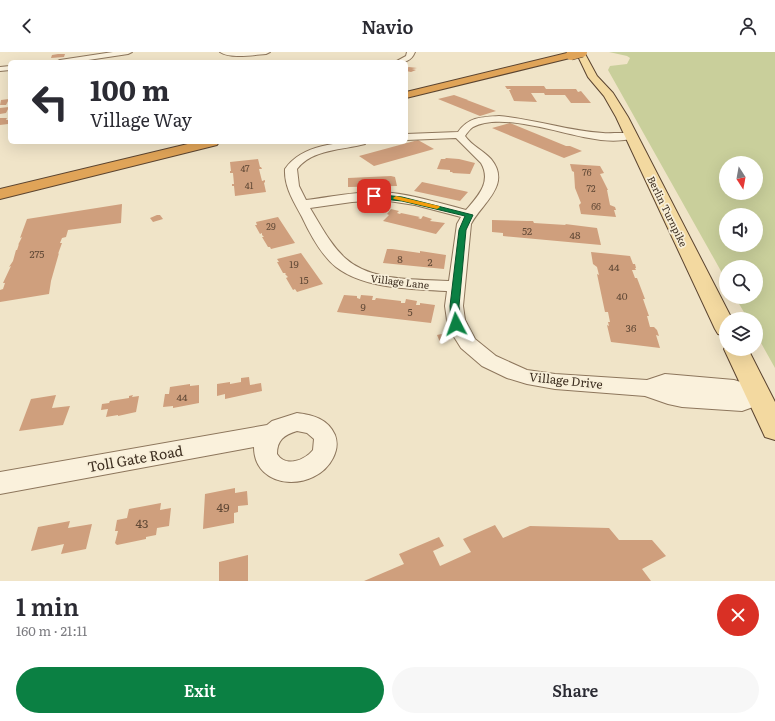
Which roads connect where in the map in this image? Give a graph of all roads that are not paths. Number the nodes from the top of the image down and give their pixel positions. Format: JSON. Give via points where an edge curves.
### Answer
{"nodes":[{"id":1,"x":128,"y":52,"type":"edge"},
{"id":2,"x":266,"y":52,"type":"edge"},
{"id":3,"x":411,"y":52,"type":"edge"},
{"id":4,"x":577,"y":53,"type":"edge"},
{"id":5,"x":98,"y":54,"type":"edge"},
{"id":6,"x":224,"y":56,"type":"edge"},
{"id":7,"x":594,"y":58,"type":"dead end"},
{"id":8,"x":70,"y":60,"type":"edge"},
{"id":9,"x":404,"y":60,"type":"edge"},
{"id":10,"x":505,"y":60,"type":"dead end"},
{"id":11,"x":408,"y":89,"type":"edge"},
{"id":12,"x":609,"y":94,"type":"junction"},
{"id":13,"x":408,"y":95,"type":"edge"},
{"id":14,"x":461,"y":135,"type":"junction"},
{"id":15,"x":631,"y":136,"type":"junction"},
{"id":16,"x":408,"y":137,"type":"edge"},
{"id":17,"x":178,"y":144,"type":"edge"},
{"id":18,"x":204,"y":144,"type":"edge"},
{"id":19,"x":352,"y":144,"type":"edge"},
{"id":20,"x":0,"y":186,"type":"edge"},
{"id":21,"x":0,"y":194,"type":"edge"},
{"id":22,"x":302,"y":205,"type":"junction"},
{"id":23,"x":469,"y":215,"type":"junction"},
{"id":24,"x":456,"y":287,"type":"junction"},
{"id":25,"x":719,"y":315,"type":"edge"},
{"id":26,"x":739,"y":356,"type":"edge"},
{"id":27,"x":759,"y":396,"type":"junction"},
{"id":28,"x":775,"y":430,"type":"edge"},
{"id":29,"x":271,"y":434,"type":"dead end"},
{"id":30,"x":0,"y":483,"type":"edge"}],
"edges":[{"from":1,"to":5,"type":"street"},
{"from":2,"to":6,"type":"street"},
{"from":3,"to":9,"type":"street"},
{"from":4,"to":12,"type":"main road","name":"Berlin Turnpike","via":[[597,83]]},
{"from":4,"to":13,"type":"highway"},
{"from":5,"to":8,"type":"street"},
{"from":7,"to":12,"type":"main road","name":"Berlin Turnpike","via":[[608,86]]},
{"from":10,"to":11,"type":"highway","via":[[453,78]]},
{"from":12,"to":15,"type":"main road","name":"Berlin Turnpike"},
{"from":14,"to":15,"type":"street","via":[[473,124],[496,119],[523,121],[588,135]]},
{"from":14,"to":16,"type":"street"},
{"from":14,"to":23,"type":"street","name":"Village Drive","via":[[463,142],[486,161],[492,176],[492,185],[488,193]]},
{"from":15,"to":25,"type":"main road","name":"Berlin Turnpike"},
{"from":17,"to":20,"type":"highway"},
{"from":18,"to":21,"type":"highway"},
{"from":19,"to":22,"type":"street","name":"Village Lane","via":[[321,151],[295,164],[291,169],[291,175]]},
{"from":22,"to":23,"type":"street","via":[[384,196]]},
{"from":22,"to":24,"type":"street","name":"Village Lane","via":[[331,253],[351,270],[378,279]]},
{"from":23,"to":24,"type":"street","name":"Village Drive","via":[[463,230]]},
{"from":24,"to":27,"type":"street","name":"Village Drive","via":[[454,312],[458,329],[472,348],[497,365],[518,374],[539,379],[648,388],[671,397],[742,404]]},
{"from":26,"to":27,"type":"main road"},
{"from":27,"to":28,"type":"main road"},
{"from":29,"to":30,"type":"street","name":"Toll Gate Road"}]}
